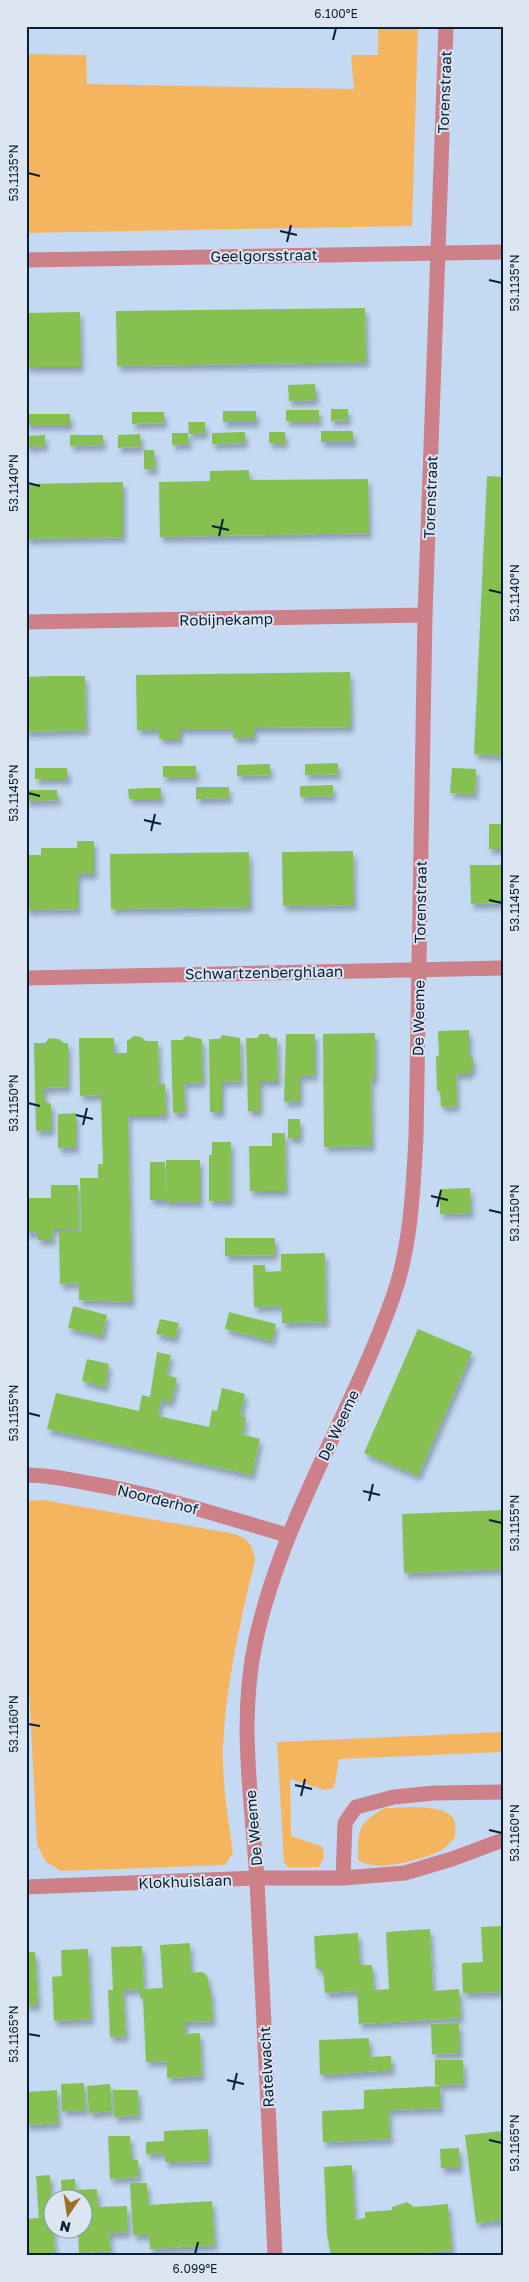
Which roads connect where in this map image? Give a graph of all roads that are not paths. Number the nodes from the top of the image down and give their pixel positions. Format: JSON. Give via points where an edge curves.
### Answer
{"nodes":[{"id":1,"x":446,"y":26,"type":"edge"},
{"id":2,"x":440,"y":252,"type":"junction"},
{"id":3,"x":503,"y":252,"type":"edge"},
{"id":4,"x":26,"y":260,"type":"edge"},
{"id":5,"x":426,"y":615,"type":"junction"},
{"id":6,"x":26,"y":622,"type":"edge"},
{"id":7,"x":419,"y":968,"type":"junction"},
{"id":8,"x":503,"y":968,"type":"edge"},
{"id":9,"x":26,"y":978,"type":"edge"},
{"id":10,"x":26,"y":1475,"type":"edge"},
{"id":11,"x":287,"y":1536,"type":"junction"},
{"id":12,"x":503,"y":1792,"type":"edge"},
{"id":13,"x":503,"y":1840,"type":"edge"},
{"id":14,"x":257,"y":1878,"type":"junction"},
{"id":15,"x":343,"y":1878,"type":"junction"},
{"id":16,"x":26,"y":1887,"type":"edge"},
{"id":17,"x":275,"y":2256,"type":"edge"}],
"edges":[{"from":1,"to":2,"type":"street","name":"Torenstraat"},
{"from":2,"to":3,"type":"street","name":"Geelgorsstraat"},
{"from":2,"to":4,"type":"street","name":"Geelgorsstraat"},
{"from":2,"to":5,"type":"street","name":"Torenstraat"},
{"from":5,"to":6,"type":"street","name":"Robijnekamp"},
{"from":5,"to":7,"type":"street","name":"Torenstraat"},
{"from":7,"to":8,"type":"street","name":"Schwartzenberghlaan"},
{"from":7,"to":9,"type":"street","name":"Schwartzenberghlaan"},
{"from":7,"to":11,"type":"street","name":"De Weeme","via":[[411,1214],[394,1295]]},
{"from":10,"to":11,"type":"street","name":"Noorderhof","via":[[105,1486],[161,1499]]},
{"from":11,"to":14,"type":"street","name":"De Weeme","via":[[264,1611],[248,1685],[246,1736]]},
{"from":12,"to":15,"type":"street","via":[[394,1797],[356,1807],[344,1823]]},
{"from":13,"to":15,"type":"street","name":"Klokhuislaan","via":[[405,1873]]},
{"from":14,"to":15,"type":"street","name":"Klokhuislaan"},
{"from":14,"to":16,"type":"street","name":"Klokhuislaan"},
{"from":14,"to":17,"type":"street","name":"Ratelwacht"}]}
